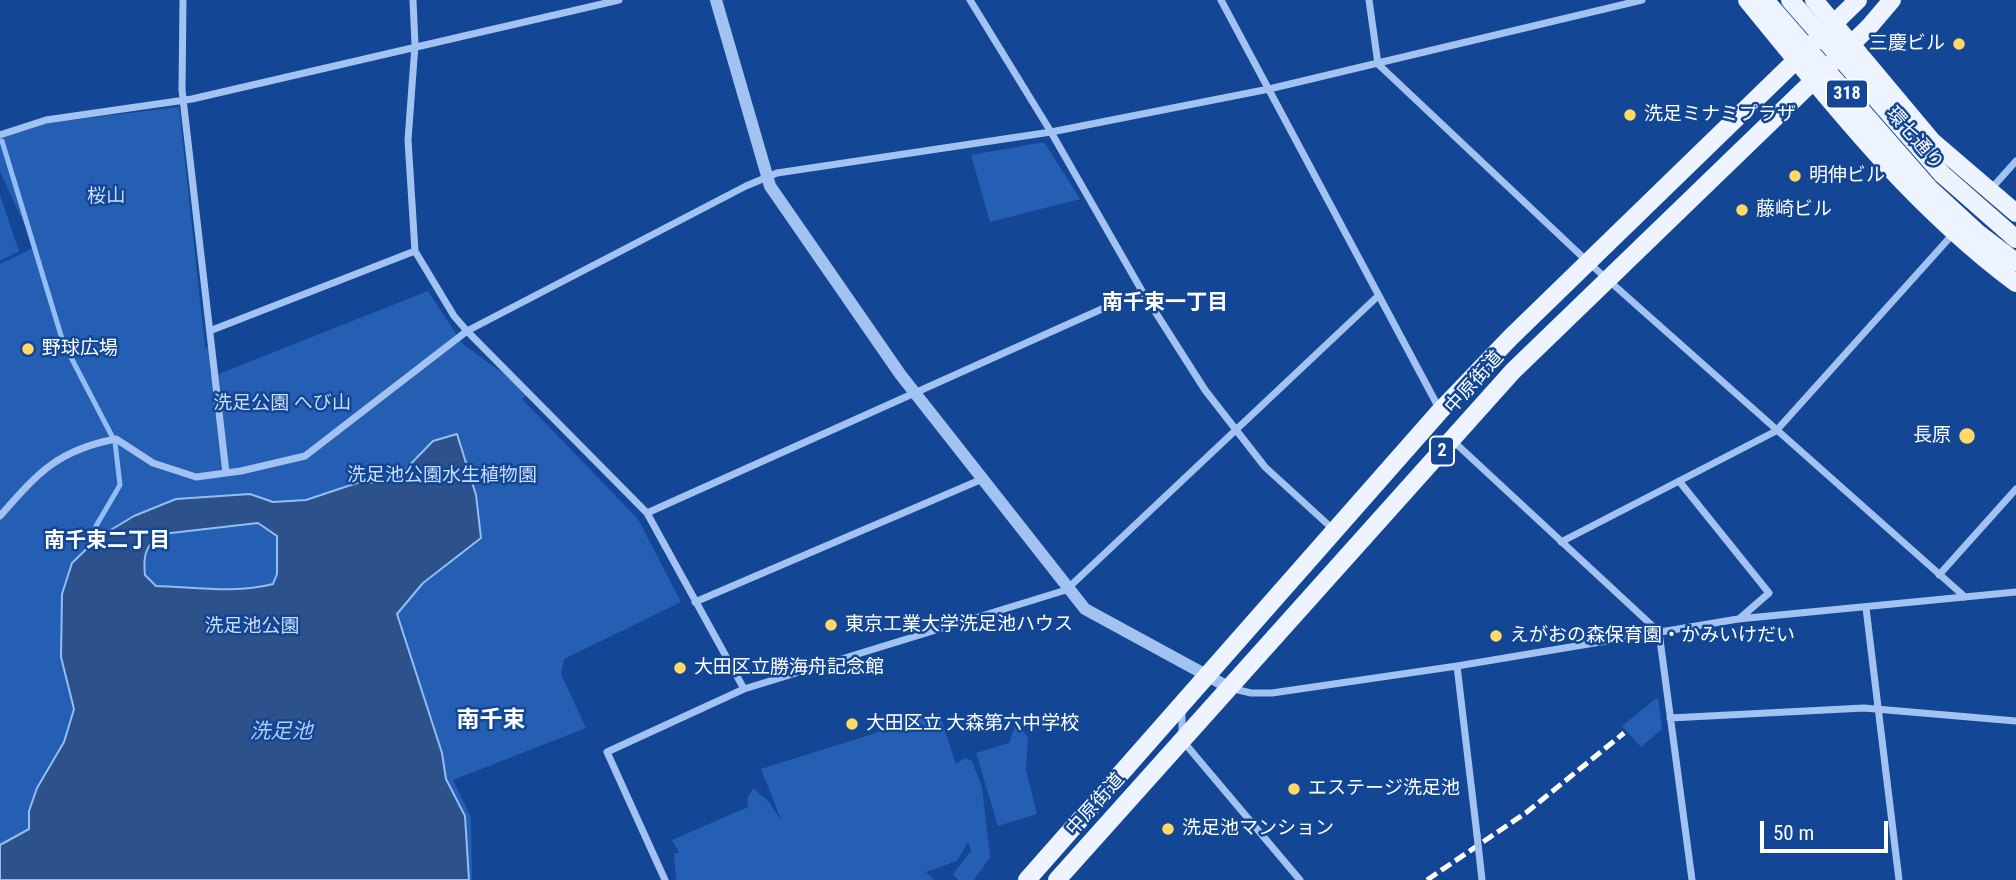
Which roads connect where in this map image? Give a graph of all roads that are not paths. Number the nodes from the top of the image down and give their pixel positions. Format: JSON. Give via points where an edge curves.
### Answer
{"nodes":[{"id":1,"x":183,"y":0,"type":"edge"},
{"id":2,"x":413,"y":0,"type":"edge"},
{"id":3,"x":619,"y":0,"type":"edge"},
{"id":4,"x":716,"y":0,"type":"edge"},
{"id":5,"x":970,"y":0,"type":"edge"},
{"id":6,"x":1221,"y":0,"type":"edge"},
{"id":7,"x":1369,"y":0,"type":"edge"},
{"id":8,"x":1642,"y":0,"type":"edge"},
{"id":9,"x":1747,"y":0,"type":"edge"},
{"id":10,"x":1765,"y":0,"type":"edge"},
{"id":11,"x":1790,"y":0,"type":"edge"},
{"id":12,"x":1814,"y":0,"type":"edge"},
{"id":13,"x":1858,"y":0,"type":"edge"},
{"id":14,"x":1892,"y":0,"type":"edge"},
{"id":15,"x":1834,"y":23,"type":"junction"},
{"id":16,"x":1851,"y":44,"type":"junction"},
{"id":17,"x":415,"y":45,"type":"junction"},
{"id":18,"x":1798,"y":61,"type":"junction"},
{"id":19,"x":1378,"y":64,"type":"junction"},
{"id":20,"x":1814,"y":79,"type":"junction"},
{"id":21,"x":1269,"y":89,"type":"junction"},
{"id":22,"x":183,"y":100,"type":"junction"},
{"id":23,"x":1051,"y":132,"type":"junction"},
{"id":24,"x":0,"y":135,"type":"edge"},
{"id":25,"x":2016,"y":161,"type":"edge"},
{"id":26,"x":768,"y":177,"type":"junction"},
{"id":27,"x":1989,"y":191,"type":"junction"},
{"id":28,"x":2016,"y":213,"type":"edge"},
{"id":29,"x":1954,"y":233,"type":"junction"},
{"id":30,"x":2016,"y":239,"type":"edge"},
{"id":31,"x":415,"y":251,"type":"junction"},
{"id":32,"x":2016,"y":262,"type":"edge"},
{"id":33,"x":1589,"y":263,"type":"junction"},
{"id":34,"x":1609,"y":281,"type":"junction"},
{"id":35,"x":2016,"y":283,"type":"edge"},
{"id":36,"x":1142,"y":291,"type":"junction"},
{"id":37,"x":1378,"y":296,"type":"junction"},
{"id":38,"x":212,"y":330,"type":"junction"},
{"id":39,"x":467,"y":331,"type":"junction"},
{"id":40,"x":914,"y":393,"type":"junction"},
{"id":41,"x":1440,"y":411,"type":"junction"},
{"id":42,"x":1776,"y":431,"type":"junction"},
{"id":43,"x":1237,"y":432,"type":"junction"},
{"id":44,"x":1452,"y":439,"type":"junction"},
{"id":45,"x":226,"y":473,"type":"junction"},
{"id":46,"x":981,"y":480,"type":"junction"},
{"id":47,"x":1679,"y":481,"type":"junction"},
{"id":48,"x":2016,"y":489,"type":"edge"},
{"id":49,"x":648,"y":513,"type":"junction"},
{"id":50,"x":0,"y":516,"type":"edge"},
{"id":51,"x":1336,"y":531,"type":"junction"},
{"id":52,"x":1561,"y":542,"type":"junction"},
{"id":53,"x":1939,"y":575,"type":"junction"},
{"id":54,"x":1066,"y":590,"type":"junction"},
{"id":55,"x":2016,"y":592,"type":"edge"},
{"id":56,"x":1965,"y":597,"type":"junction"},
{"id":57,"x":695,"y":602,"type":"junction"},
{"id":58,"x":1866,"y":608,"type":"junction"},
{"id":59,"x":1738,"y":619,"type":"junction"},
{"id":60,"x":1659,"y":632,"type":"junction"},
{"id":61,"x":1457,"y":666,"type":"junction"},
{"id":62,"x":1208,"y":675,"type":"junction"},
{"id":63,"x":1230,"y":688,"type":"junction"},
{"id":64,"x":744,"y":689,"type":"junction"},
{"id":65,"x":1186,"y":702,"type":"junction"},
{"id":66,"x":1878,"y":709,"type":"junction"},
{"id":67,"x":1670,"y":718,"type":"junction"},
{"id":68,"x":2016,"y":722,"type":"edge"},
{"id":69,"x":1182,"y":740,"type":"junction"},
{"id":70,"x":665,"y":880,"type":"edge"},
{"id":71,"x":1027,"y":880,"type":"edge"},
{"id":72,"x":1056,"y":880,"type":"edge"},
{"id":73,"x":1300,"y":880,"type":"edge"},
{"id":74,"x":1482,"y":880,"type":"edge"},
{"id":75,"x":1692,"y":880,"type":"edge"},
{"id":76,"x":1899,"y":880,"type":"edge"}],
"edges":[{"from":1,"to":22,"type":"street"},
{"from":2,"to":17,"type":"street"},
{"from":3,"to":17,"type":"street"},
{"from":4,"to":26,"type":"street"},
{"from":5,"to":23,"type":"street"},
{"from":6,"to":21,"type":"street"},
{"from":7,"to":19,"type":"street"},
{"from":8,"to":19,"type":"street"},
{"from":9,"to":18,"type":"main road"},
{"from":10,"to":32,"type":"main road","name":"環七通り","number":"318","bridge":true,"via":[[1928,187]]},
{"from":11,"to":30,"type":"main road","name":"環七通り","number":"318","bridge":true,"via":[[1942,174]]},
{"from":12,"to":15,"type":"main road"},
{"from":13,"to":15,"type":"main road","name":"中原街道","number":"2"},
{"from":14,"to":16,"type":"main road","name":"中原街道","number":"2"},
{"from":15,"to":16,"type":"main road"},
{"from":15,"to":18,"type":"main road","name":"中原街道","number":"2"},
{"from":16,"to":20,"type":"main road","name":"中原街道","number":"2"},
{"from":16,"to":27,"type":"main road","via":[[1932,141]]},
{"from":17,"to":22,"type":"street"},
{"from":17,"to":31,"type":"street","via":[[408,140]]},
{"from":18,"to":20,"type":"main road"},
{"from":18,"to":33,"type":"main road","name":"中原街道","number":"2"},
{"from":19,"to":21,"type":"street"},
{"from":19,"to":33,"type":"street"},
{"from":20,"to":29,"type":"main road","via":[[1908,191]]},
{"from":20,"to":34,"type":"main road","name":"中原街道","number":"2"},
{"from":21,"to":23,"type":"street"},
{"from":21,"to":37,"type":"street"},
{"from":22,"to":24,"type":"street","via":[[46,120]]},
{"from":22,"to":38,"type":"street"},
{"from":23,"to":26,"type":"street"},
{"from":23,"to":36,"type":"street"},
{"from":25,"to":27,"type":"street"},
{"from":26,"to":39,"type":"street"},
{"from":26,"to":40,"type":"street","via":[[813,250]]},
{"from":27,"to":28,"type":"main road"},
{"from":29,"to":35,"type":"main road"},
{"from":29,"to":42,"type":"street"},
{"from":31,"to":38,"type":"street"},
{"from":31,"to":39,"type":"street","via":[[453,316]]},
{"from":33,"to":34,"type":"street"},
{"from":33,"to":41,"type":"main road","name":"中原街道","number":"2"},
{"from":34,"to":42,"type":"street"},
{"from":34,"to":44,"type":"main road","name":"中原街道","number":"2","via":[[1513,371]]},
{"from":36,"to":40,"type":"street"},
{"from":36,"to":43,"type":"street"},
{"from":37,"to":41,"type":"street"},
{"from":37,"to":43,"type":"street"},
{"from":38,"to":45,"type":"street"},
{"from":39,"to":45,"type":"street","via":[[304,456]]},
{"from":39,"to":49,"type":"street"},
{"from":40,"to":46,"type":"street"},
{"from":40,"to":49,"type":"street"},
{"from":41,"to":51,"type":"main road","name":"中原街道","number":"2"},
{"from":42,"to":47,"type":"street"},
{"from":42,"to":53,"type":"street"},
{"from":43,"to":51,"type":"street","via":[[1265,467]]},
{"from":43,"to":54,"type":"street"},
{"from":44,"to":52,"type":"street"},
{"from":44,"to":63,"type":"main road","name":"中原街道","number":"2"},
{"from":45,"to":50,"type":"street","via":[[196,477],[153,463],[116,439],[99,442],[50,463]]},
{"from":46,"to":54,"type":"street"},
{"from":46,"to":57,"type":"street"},
{"from":47,"to":52,"type":"street"},
{"from":47,"to":59,"type":"street","via":[[1769,593]]},
{"from":48,"to":53,"type":"street"},
{"from":49,"to":57,"type":"street"},
{"from":51,"to":62,"type":"main road","name":"中原街道","number":"2"},
{"from":52,"to":60,"type":"street"},
{"from":53,"to":56,"type":"street"},
{"from":54,"to":62,"type":"street","via":[[1085,609]]},
{"from":54,"to":64,"type":"street"},
{"from":55,"to":56,"type":"street"},
{"from":56,"to":58,"type":"street"},
{"from":57,"to":64,"type":"street"},
{"from":58,"to":59,"type":"street"},
{"from":58,"to":66,"type":"street"},
{"from":59,"to":60,"type":"street"},
{"from":60,"to":61,"type":"street"},
{"from":60,"to":67,"type":"street"},
{"from":61,"to":63,"type":"street","via":[[1263,694]]},
{"from":61,"to":74,"type":"street","bridge":true},
{"from":62,"to":63,"type":"street"},
{"from":62,"to":65,"type":"main road","name":"中原街道","number":"2"},
{"from":63,"to":69,"type":"main road","name":"中原街道","number":"2"},
{"from":64,"to":70,"type":"street","via":[[607,752]]},
{"from":65,"to":69,"type":"street","via":[[1181,714]]},
{"from":65,"to":71,"type":"main road","name":"中原街道","number":"2"},
{"from":66,"to":67,"type":"street"},
{"from":66,"to":68,"type":"street"},
{"from":66,"to":76,"type":"street"},
{"from":67,"to":75,"type":"street"},
{"from":69,"to":72,"type":"main road","name":"中原街道","number":"2"},
{"from":69,"to":73,"type":"street"}]}
